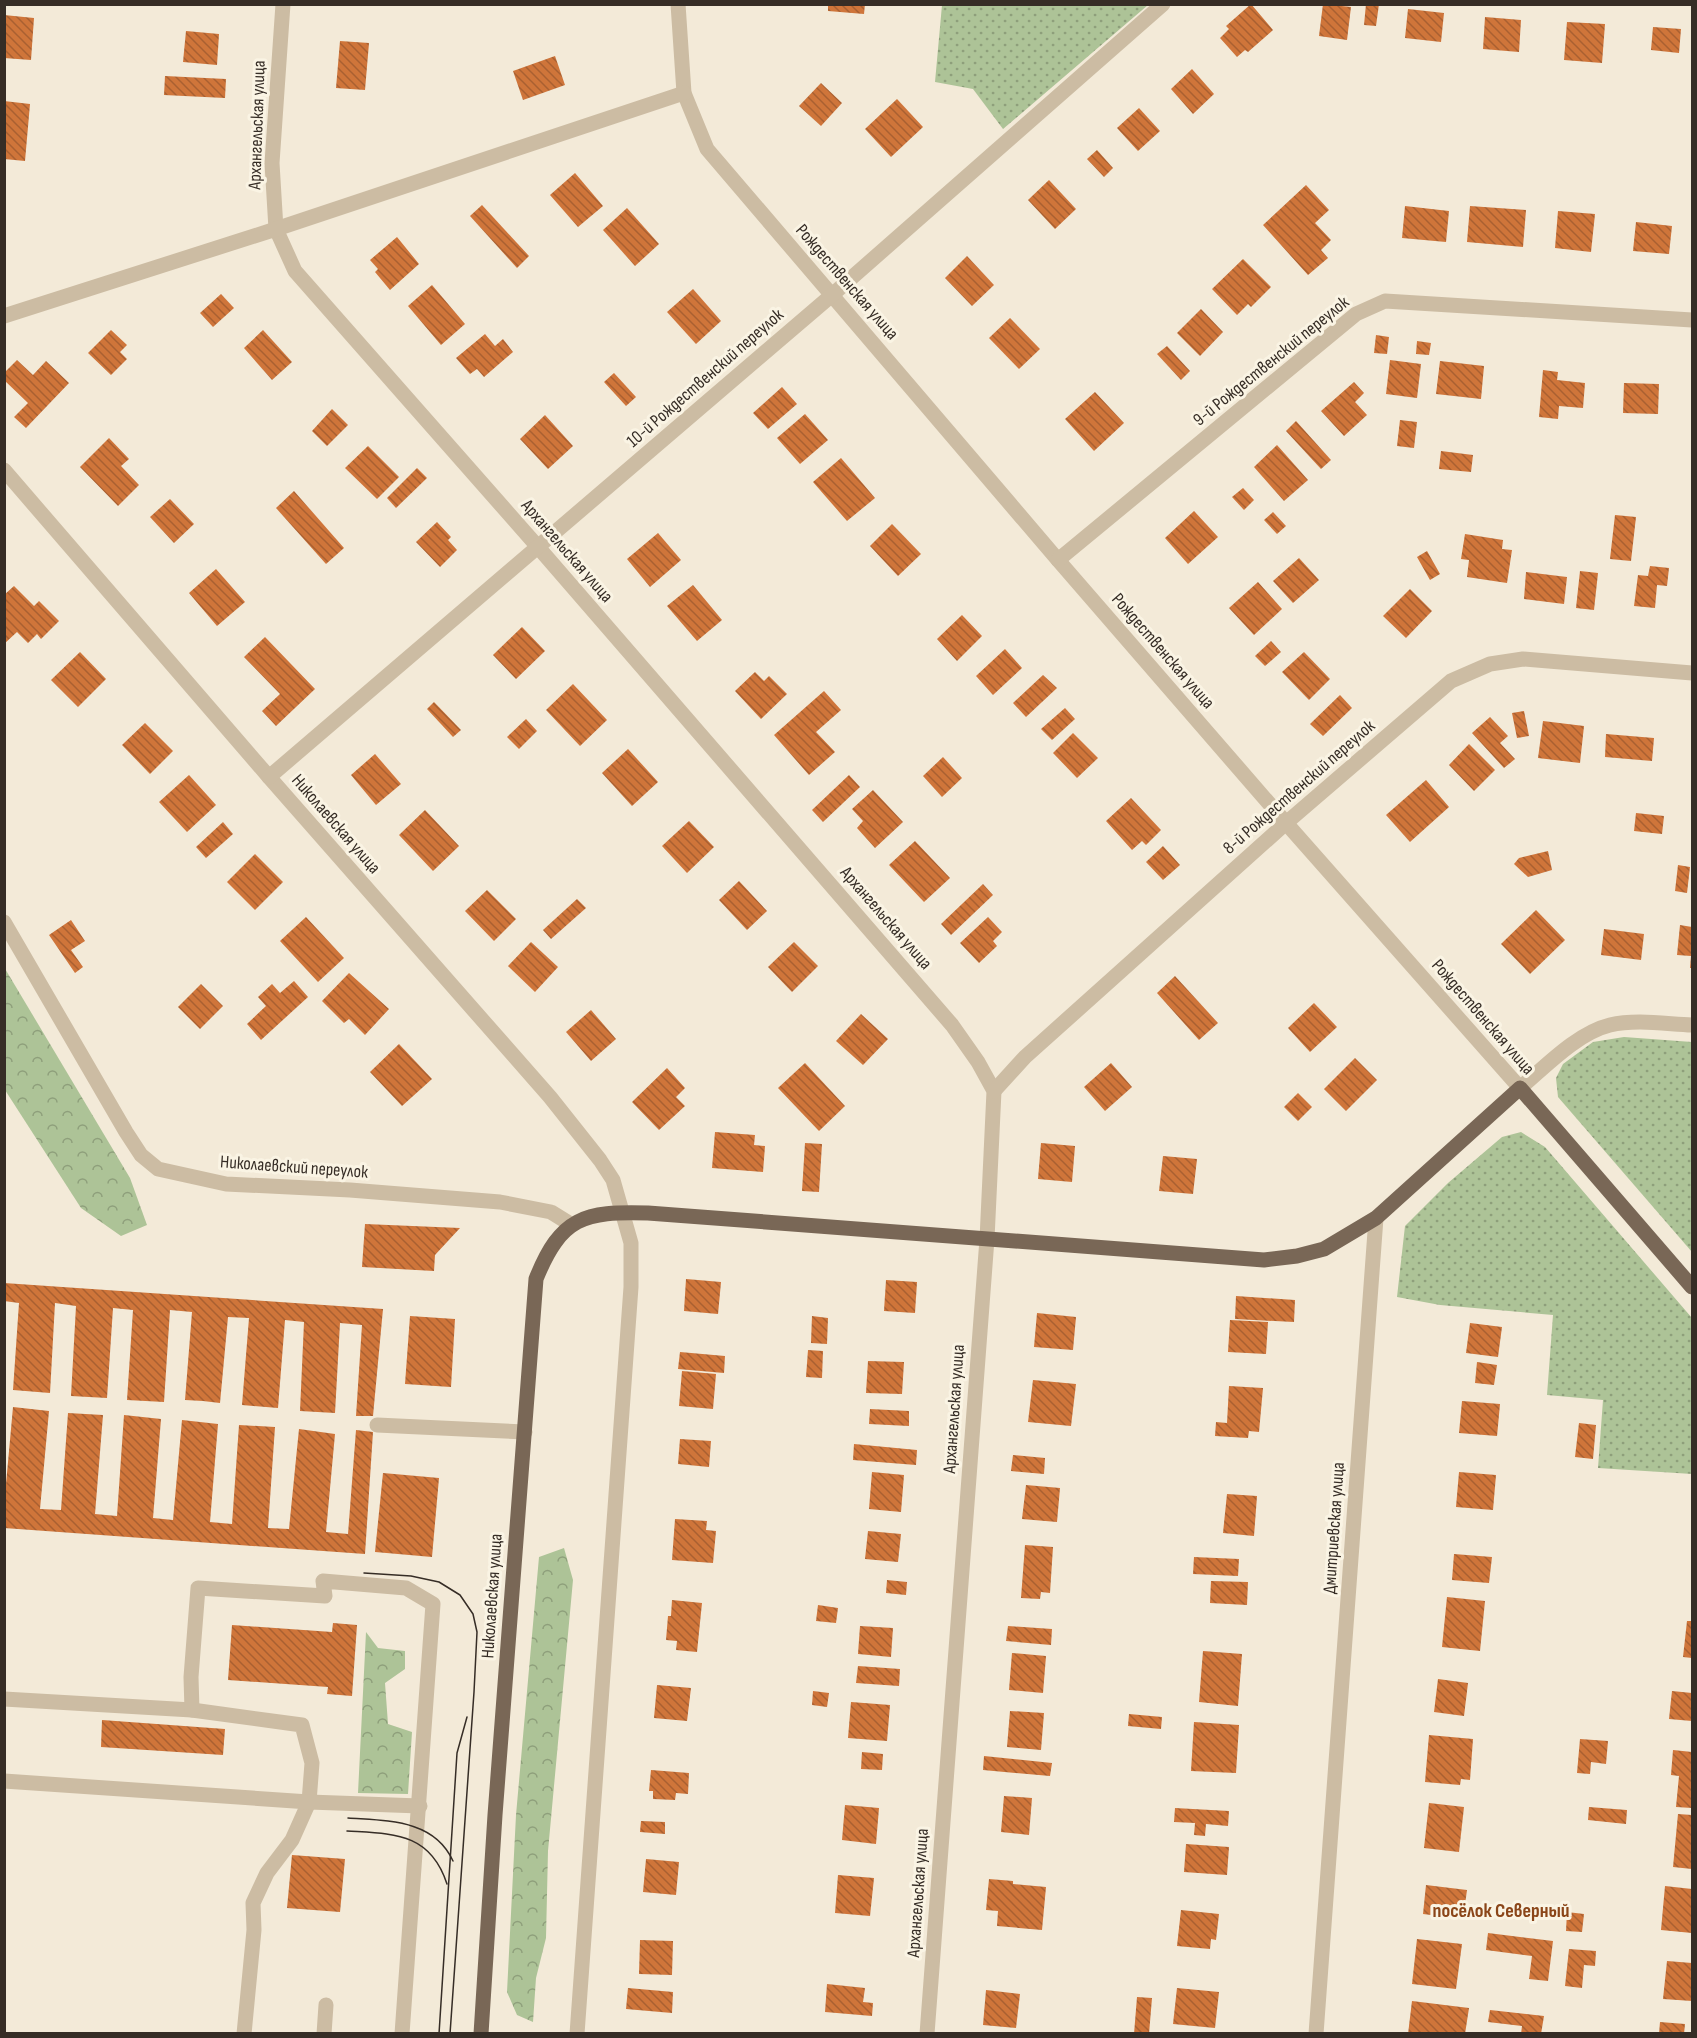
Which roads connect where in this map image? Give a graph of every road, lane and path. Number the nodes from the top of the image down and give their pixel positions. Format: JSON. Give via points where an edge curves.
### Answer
{"nodes":[{"id":1,"x":283,"y":4,"type":"edge"},
{"id":2,"x":678,"y":4,"type":"edge"},
{"id":3,"x":1163,"y":4,"type":"edge"},
{"id":4,"x":684,"y":93,"type":"junction"},
{"id":5,"x":276,"y":230,"type":"junction"},
{"id":6,"x":832,"y":295,"type":"junction"},
{"id":7,"x":4,"y":316,"type":"edge"},
{"id":8,"x":1692,"y":320,"type":"edge"},
{"id":9,"x":4,"y":470,"type":"edge"},
{"id":10,"x":538,"y":547,"type":"junction"},
{"id":11,"x":1058,"y":560,"type":"junction"},
{"id":12,"x":1692,"y":673,"type":"edge"},
{"id":13,"x":269,"y":777,"type":"junction"},
{"id":14,"x":1286,"y":823,"type":"junction"},
{"id":15,"x":4,"y":922,"type":"edge"},
{"id":16,"x":1692,"y":1025,"type":"edge"},
{"id":17,"x":1520,"y":1088,"type":"junction"},
{"id":18,"x":994,"y":1091,"type":"junction"},
{"id":19,"x":622,"y":1212,"type":"junction"},
{"id":20,"x":1376,"y":1218,"type":"junction"},
{"id":21,"x":572,"y":1225,"type":"junction"},
{"id":22,"x":987,"y":1239,"type":"junction"},
{"id":23,"x":1692,"y":1287,"type":"edge"},
{"id":24,"x":377,"y":1425,"type":"dead end"},
{"id":25,"x":525,"y":1432,"type":"junction"},
{"id":26,"x":4,"y":1699,"type":"edge"},
{"id":27,"x":192,"y":1710,"type":"junction"},
{"id":28,"x":4,"y":1781,"type":"edge"},
{"id":29,"x":309,"y":1802,"type":"junction"},
{"id":30,"x":420,"y":1806,"type":"junction"},
{"id":31,"x":326,"y":2005,"type":"dead end"},
{"id":32,"x":244,"y":2034,"type":"edge"},
{"id":33,"x":324,"y":2034,"type":"edge"},
{"id":34,"x":402,"y":2034,"type":"edge"},
{"id":35,"x":481,"y":2034,"type":"edge"},
{"id":36,"x":577,"y":2034,"type":"edge"},
{"id":37,"x":927,"y":2034,"type":"edge"},
{"id":38,"x":1316,"y":2034,"type":"edge"}],
"edges":[{"from":1,"to":5,"type":"street","name":"Архангельская улица","via":[[272,163]]},
{"from":2,"to":4,"type":"street","name":"Рождественская улица"},
{"from":3,"to":6,"type":"street","name":"10-й Рождественский переулок"},
{"from":4,"to":5,"type":"street"},
{"from":4,"to":6,"type":"street","name":"Рождественская улица","via":[[707,149]]},
{"from":5,"to":7,"type":"street"},
{"from":5,"to":10,"type":"street","name":"Архангельская улица","via":[[296,271]]},
{"from":6,"to":10,"type":"street","name":"10-й Рождественский переулок"},
{"from":6,"to":11,"type":"street","name":"Рождественская улица"},
{"from":8,"to":11,"type":"street","name":"9-й Рождественский переулок","via":[[1385,301],[1356,314]]},
{"from":9,"to":13,"type":"street","name":"Николаевская улица"},
{"from":10,"to":13,"type":"street","name":"10-й Рождественский переулок"},
{"from":10,"to":18,"type":"street","name":"Архангельская улица","via":[[952,1025]]},
{"from":11,"to":14,"type":"street","name":"Рождественская улица"},
{"from":12,"to":14,"type":"street","name":"8-й Рождественский переулок","via":[[1523,659],[1490,664],[1451,681]]},
{"from":13,"to":19,"type":"street","name":"Николаевская улица","via":[[550,1097],[613,1180]]},
{"from":14,"to":17,"type":"street","name":"Рождественская улица"},
{"from":14,"to":18,"type":"street","name":"8-й Рождественский переулок","via":[[1025,1057]]},
{"from":15,"to":21,"type":"street","name":"Николаевский переулок","via":[[126,1132],[141,1155],[158,1170],[226,1184],[500,1202],[551,1212]]},
{"from":16,"to":17,"type":"street","via":[[1609,1025],[1585,1035]]},
{"from":17,"to":20,"type":"main road"},
{"from":17,"to":23,"type":"main road","name":"Рождественская улица"},
{"from":18,"to":22,"type":"street","name":"Архангельская улица"},
{"from":19,"to":21,"type":"main road","name":"Николаевская улица","via":[[590,1215]]},
{"from":19,"to":22,"type":"main road"},
{"from":19,"to":36,"type":"street","name":"Николаевская улица","via":[[631,1243],[631,1287]]},
{"from":20,"to":22,"type":"main road","via":[[1324,1249],[1264,1260]]},
{"from":20,"to":38,"type":"street","name":"Дмитриевская улица"},
{"from":21,"to":25,"type":"main road","name":"Николаевская улица","via":[[557,1239],[536,1279]]},
{"from":22,"to":37,"type":"street","name":"Архангельская улица"},
{"from":24,"to":25,"type":"street"},
{"from":25,"to":35,"type":"main road","name":"Николаевская улица"},
{"from":26,"to":27,"type":"street"},
{"from":27,"to":29,"type":"street","via":[[302,1725],[312,1763]]},
{"from":27,"to":30,"type":"street","via":[[198,1588],[325,1596],[323,1581],[406,1588],[433,1604]]},
{"from":28,"to":29,"type":"street"},
{"from":29,"to":30,"type":"street"},
{"from":29,"to":32,"type":"street","via":[[292,1840],[267,1873],[253,1903]]},
{"from":30,"to":34,"type":"street"},
{"from":31,"to":33,"type":"street"}]}
